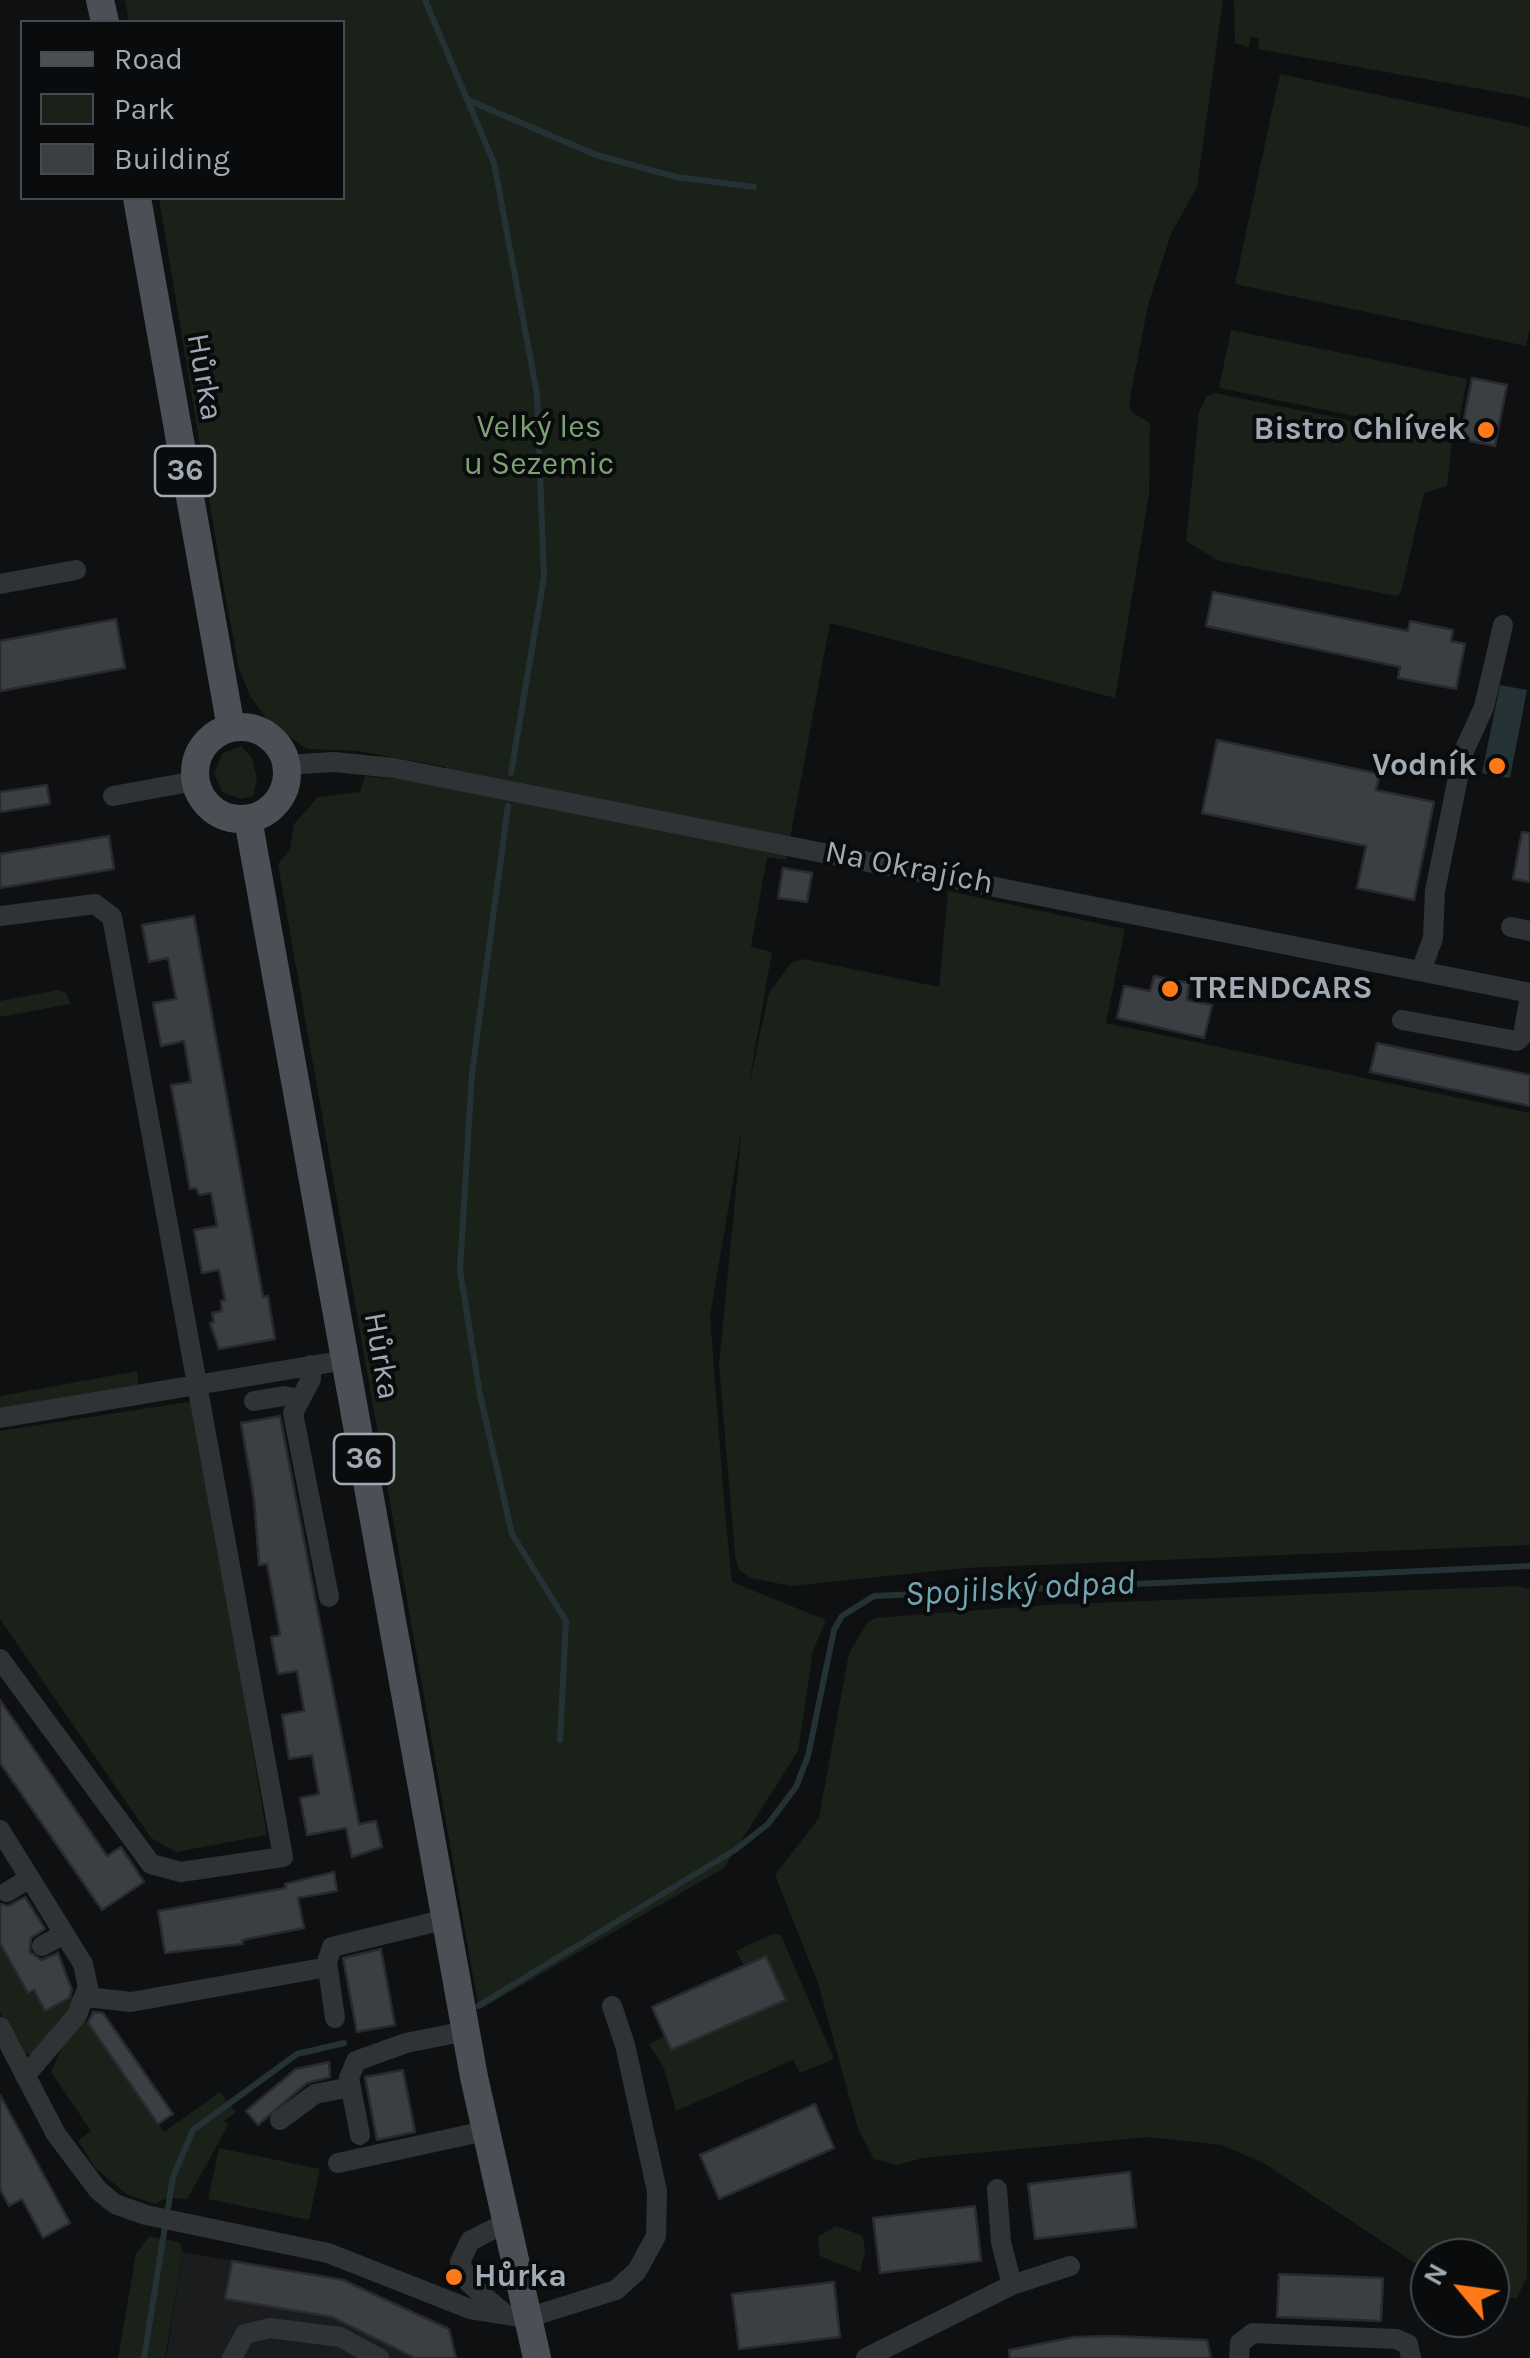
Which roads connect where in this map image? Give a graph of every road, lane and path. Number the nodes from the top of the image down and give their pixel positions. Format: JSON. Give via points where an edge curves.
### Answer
{"nodes":[{"id":1,"x":139,"y":206,"type":"edge"},
{"id":2,"x":76,"y":570,"type":"dead end"},
{"id":3,"x":0,"y":584,"type":"edge"},
{"id":4,"x":1503,"y":626,"type":"dead end"},
{"id":5,"x":231,"y":728,"type":"junction"},
{"id":6,"x":286,"y":765,"type":"junction"},
{"id":7,"x":195,"y":781,"type":"junction"},
{"id":8,"x":114,"y":796,"type":"dead end"},
{"id":9,"x":248,"y":818,"type":"junction"},
{"id":10,"x":0,"y":916,"type":"edge"},
{"id":11,"x":1420,"y":971,"type":"junction"},
{"id":12,"x":1530,"y":994,"type":"edge"},
{"id":13,"x":1402,"y":1020,"type":"dead end"},
{"id":14,"x":1525,"y":1047,"type":"edge"},
{"id":15,"x":346,"y":1360,"type":"junction"},
{"id":16,"x":311,"y":1366,"type":"junction"},
{"id":17,"x":200,"y":1384,"type":"junction"},
{"id":18,"x":298,"y":1399,"type":"junction"},
{"id":19,"x":254,"y":1401,"type":"dead end"},
{"id":20,"x":0,"y":1418,"type":"edge"},
{"id":21,"x":329,"y":1598,"type":"dead end"},
{"id":22,"x":0,"y":1659,"type":"edge"},
{"id":23,"x":0,"y":1830,"type":"edge"},
{"id":24,"x":30,"y":1878,"type":"junction"},
{"id":25,"x":7,"y":1892,"type":"dead end"},
{"id":26,"x":446,"y":1919,"type":"junction"},
{"id":27,"x":64,"y":1934,"type":"junction"},
{"id":28,"x":42,"y":1946,"type":"dead end"},
{"id":29,"x":328,"y":1967,"type":"junction"},
{"id":30,"x":87,"y":1997,"type":"junction"},
{"id":31,"x":612,"y":2006,"type":"dead end"},
{"id":32,"x":335,"y":2018,"type":"dead end"},
{"id":33,"x":0,"y":2027,"type":"edge"},
{"id":34,"x":466,"y":2031,"type":"junction"},
{"id":35,"x":25,"y":2076,"type":"junction"},
{"id":36,"x":351,"y":2086,"type":"junction"},
{"id":37,"x":280,"y":2120,"type":"dead end"},
{"id":38,"x":486,"y":2131,"type":"junction"},
{"id":39,"x":360,"y":2135,"type":"dead end"},
{"id":40,"x":338,"y":2163,"type":"dead end"},
{"id":41,"x":997,"y":2189,"type":"dead end"},
{"id":42,"x":505,"y":2224,"type":"junction"},
{"id":43,"x":1070,"y":2266,"type":"dead end"},
{"id":44,"x":1012,"y":2286,"type":"junction"},
{"id":45,"x":520,"y":2318,"type":"junction"},
{"id":46,"x":232,"y":2358,"type":"edge"},
{"id":47,"x":379,"y":2358,"type":"edge"},
{"id":48,"x":537,"y":2358,"type":"edge"},
{"id":49,"x":866,"y":2358,"type":"edge"},
{"id":50,"x":1239,"y":2358,"type":"edge"},
{"id":51,"x":1411,"y":2358,"type":"edge"}],
"edges":[{"from":1,"to":5,"type":"main road","name":"Hůrka","number":"36"},
{"from":2,"to":3,"type":"street"},
{"from":4,"to":11,"type":"street","via":[[1484,707],[1463,754],[1435,891],[1433,938]]},
{"from":5,"to":6,"type":"main road","via":[[265,733]]},
{"from":5,"to":7,"type":"main road","via":[[203,746]]},
{"from":6,"to":9,"type":"main road","via":[[279,799]]},
{"from":6,"to":11,"type":"street","name":"Na Okrajích","via":[[394,768]]},
{"from":7,"to":8,"type":"street"},
{"from":7,"to":9,"type":"main road","via":[[212,810]]},
{"from":9,"to":15,"type":"main road","name":"Hůrka","number":"36"},
{"from":10,"to":17,"type":"street","via":[[94,904],[112,917]]},
{"from":11,"to":12,"type":"street","name":"Na Okrajích"},
{"from":12,"to":14,"type":"street"},
{"from":13,"to":14,"type":"street"},
{"from":15,"to":16,"type":"street"},
{"from":15,"to":26,"type":"main road","name":"Hůrka","number":"36"},
{"from":16,"to":17,"type":"street"},
{"from":16,"to":18,"type":"street"},
{"from":17,"to":20,"type":"street"},
{"from":17,"to":22,"type":"street","via":[[283,1857],[181,1872],[151,1864]]},
{"from":18,"to":19,"type":"street"},
{"from":18,"to":21,"type":"street","via":[[293,1413]]},
{"from":23,"to":24,"type":"street"},
{"from":24,"to":25,"type":"street"},
{"from":24,"to":27,"type":"street"},
{"from":26,"to":29,"type":"street","via":[[338,1943]]},
{"from":26,"to":34,"type":"main road","name":"Hůrka","number":"36"},
{"from":27,"to":28,"type":"street"},
{"from":27,"to":30,"type":"street","via":[[87,1974]]},
{"from":29,"to":30,"type":"street","via":[[124,2003]]},
{"from":29,"to":32,"type":"street"},
{"from":30,"to":35,"type":"street"},
{"from":31,"to":45,"type":"street","via":[[657,2191],[656,2236],[637,2271],[616,2290]]},
{"from":33,"to":35,"type":"street"},
{"from":34,"to":36,"type":"street","via":[[356,2061]]},
{"from":34,"to":38,"type":"main road","name":"Hůrka","number":"36"},
{"from":35,"to":45,"type":"street","via":[[56,2134],[98,2190],[126,2209],[351,2259],[470,2309]]},
{"from":36,"to":37,"type":"street","via":[[315,2094]]},
{"from":36,"to":39,"type":"street"},
{"from":38,"to":40,"type":"street"},
{"from":38,"to":42,"type":"main road","name":"Hůrka","number":"36"},
{"from":41,"to":44,"type":"street"},
{"from":42,"to":45,"type":"main road","name":"Hůrka","number":"36"},
{"from":42,"to":45,"type":"street","via":[[470,2241],[460,2267],[473,2287]]},
{"from":43,"to":44,"type":"street"},
{"from":44,"to":49,"type":"street"},
{"from":45,"to":48,"type":"main road","name":"Hůrka","number":"36"},
{"from":46,"to":47,"type":"street","via":[[245,2334],[270,2328],[340,2338]]},
{"from":50,"to":51,"type":"street","via":[[1240,2343],[1253,2333],[1396,2339],[1408,2344]]}]}
